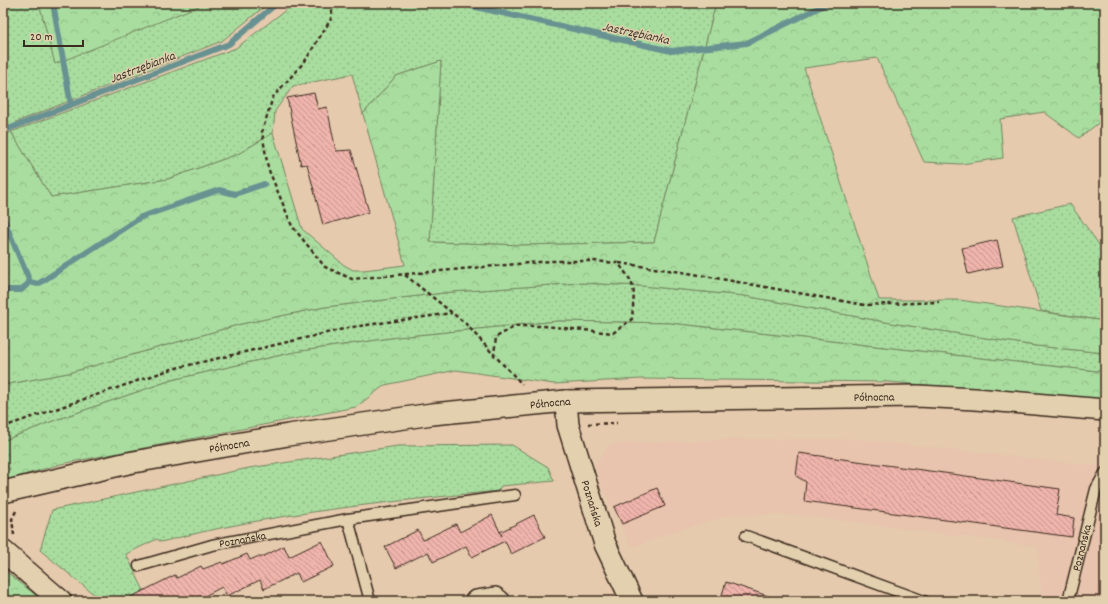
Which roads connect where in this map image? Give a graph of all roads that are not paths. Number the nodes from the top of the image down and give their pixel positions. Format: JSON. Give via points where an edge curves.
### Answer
{"nodes":[{"id":1,"x":566,"y":401,"type":"junction"},
{"id":2,"x":1105,"y":410,"type":"edge"},
{"id":3,"x":1105,"y":473,"type":"edge"},
{"id":4,"x":3,"y":492,"type":"edge"},
{"id":5,"x":515,"y":495,"type":"dead end"},
{"id":6,"x":348,"y":519,"type":"junction"},
{"id":7,"x":746,"y":536,"type":"dead end"},
{"id":8,"x":10,"y":546,"type":"edge"},
{"id":9,"x":138,"y":566,"type":"dead end"},
{"id":10,"x":61,"y":601,"type":"edge"},
{"id":11,"x":370,"y":601,"type":"edge"},
{"id":12,"x":476,"y":601,"type":"edge"},
{"id":13,"x":499,"y":601,"type":"edge"},
{"id":14,"x":632,"y":601,"type":"edge"},
{"id":15,"x":924,"y":601,"type":"edge"},
{"id":16,"x":1068,"y":601,"type":"edge"}],
"edges":[{"from":1,"to":2,"type":"street","name":"Północna","via":[[918,396]]},
{"from":1,"to":4,"type":"street","name":"Północna","via":[[432,414],[288,435],[128,464]]},
{"from":1,"to":14,"type":"street","name":"Poznańska","via":[[568,425],[605,544]]},
{"from":3,"to":16,"type":"lane","name":"Poznańska","via":[[1096,489]]},
{"from":5,"to":6,"type":"lane","name":"Poznańska"},
{"from":6,"to":9,"type":"lane","name":"Poznańska","via":[[212,545]]},
{"from":6,"to":11,"type":"lane"},
{"from":7,"to":15,"type":"lane"},
{"from":8,"to":10,"type":"street"},
{"from":12,"to":13,"type":"street","via":[[495,598]]}]}
